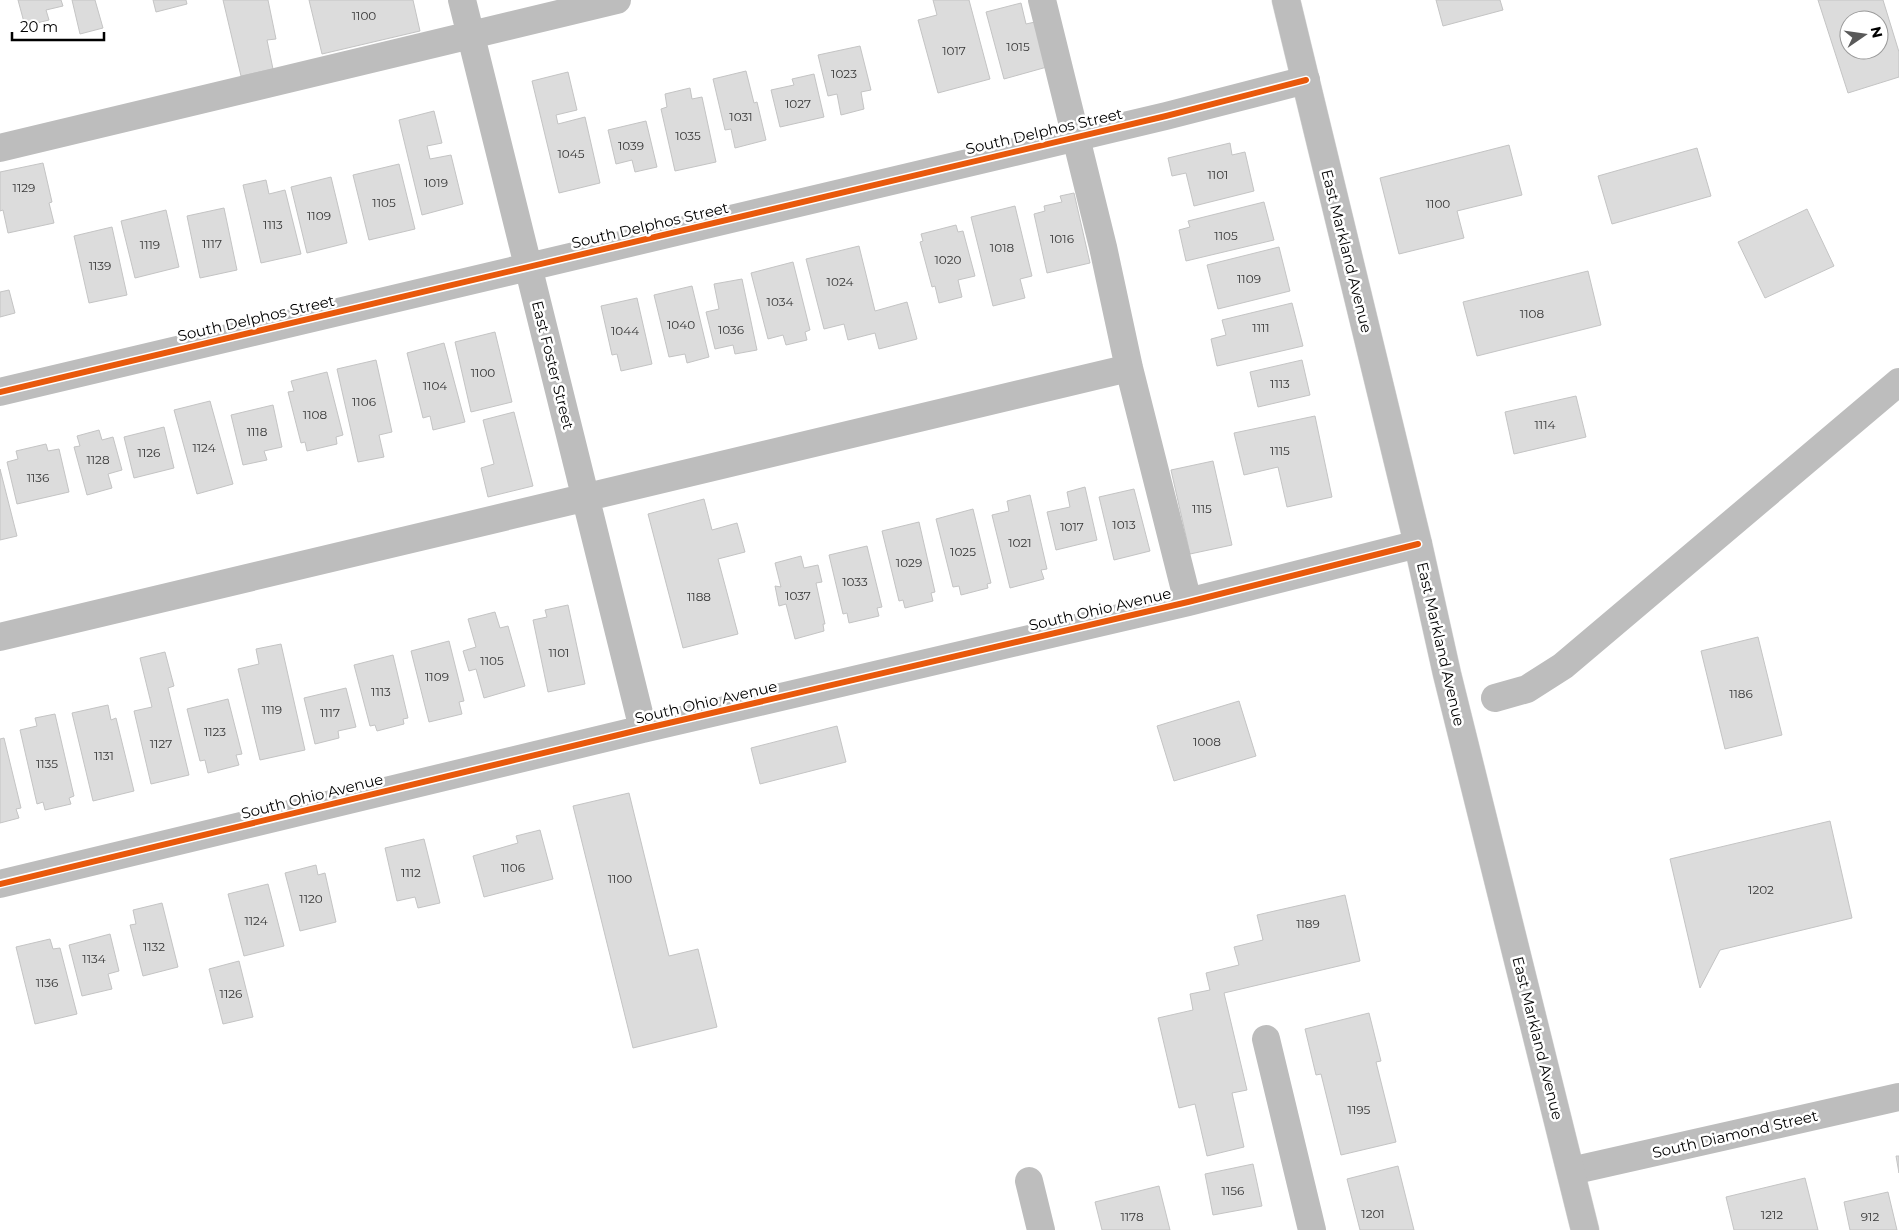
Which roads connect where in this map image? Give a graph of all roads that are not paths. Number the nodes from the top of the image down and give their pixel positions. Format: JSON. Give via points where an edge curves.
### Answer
{"nodes":[{"id":1,"x":462,"y":0,"type":"edge"},
{"id":2,"x":617,"y":0,"type":"edge"},
{"id":3,"x":1042,"y":0,"type":"edge"},
{"id":4,"x":1286,"y":0,"type":"edge"},
{"id":5,"x":470,"y":35,"type":"junction"},
{"id":6,"x":1306,"y":80,"type":"junction"},
{"id":7,"x":1075,"y":136,"type":"junction"},
{"id":8,"x":0,"y":148,"type":"edge"},
{"id":9,"x":528,"y":267,"type":"junction"},
{"id":10,"x":1129,"y":368,"type":"junction"},
{"id":11,"x":1899,"y":382,"type":"edge"},
{"id":12,"x":0,"y":392,"type":"edge"},
{"id":13,"x":586,"y":498,"type":"junction"},
{"id":14,"x":1418,"y":544,"type":"junction"},
{"id":15,"x":1188,"y":602,"type":"junction"},
{"id":16,"x":0,"y":637,"type":"edge"},
{"id":17,"x":1496,"y":698,"type":"dead end"},
{"id":18,"x":643,"y":729,"type":"junction"},
{"id":19,"x":0,"y":884,"type":"edge"},
{"id":20,"x":1266,"y":1039,"type":"dead end"},
{"id":21,"x":1899,"y":1097,"type":"edge"},
{"id":22,"x":1571,"y":1172,"type":"junction"},
{"id":23,"x":1029,"y":1181,"type":"dead end"},
{"id":24,"x":1041,"y":1230,"type":"edge"},
{"id":25,"x":1312,"y":1230,"type":"edge"},
{"id":26,"x":1585,"y":1230,"type":"edge"}],
"edges":[{"from":1,"to":5,"type":"street","name":"East Foster Street"},
{"from":2,"to":5,"type":"street"},
{"from":3,"to":7,"type":"street"},
{"from":4,"to":6,"type":"street","name":"East Markland Avenue"},
{"from":5,"to":8,"type":"street"},
{"from":5,"to":9,"type":"street","name":"East Foster Street"},
{"from":6,"to":7,"type":"street","name":"South Delphos Street"},
{"from":6,"to":14,"type":"street","name":"East Markland Avenue"},
{"from":7,"to":9,"type":"street","name":"South Delphos Street"},
{"from":7,"to":10,"type":"street","via":[[1104,247]]},
{"from":9,"to":12,"type":"street","name":"South Delphos Street"},
{"from":9,"to":13,"type":"street","name":"East Foster Street"},
{"from":10,"to":13,"type":"street"},
{"from":10,"to":15,"type":"street"},
{"from":11,"to":17,"type":"street","via":[[1563,666],[1527,689]]},
{"from":13,"to":16,"type":"street"},
{"from":13,"to":18,"type":"street","name":"East Foster Street"},
{"from":14,"to":15,"type":"street","name":"South Ohio Avenue"},
{"from":14,"to":22,"type":"street","name":"East Markland Avenue"},
{"from":15,"to":18,"type":"street","name":"South Ohio Avenue"},
{"from":18,"to":19,"type":"street","name":"South Ohio Avenue"},
{"from":20,"to":25,"type":"street"},
{"from":21,"to":22,"type":"street","name":"South Diamond Street"},
{"from":22,"to":26,"type":"street","name":"East Markland Avenue"},
{"from":23,"to":24,"type":"street"}]}
